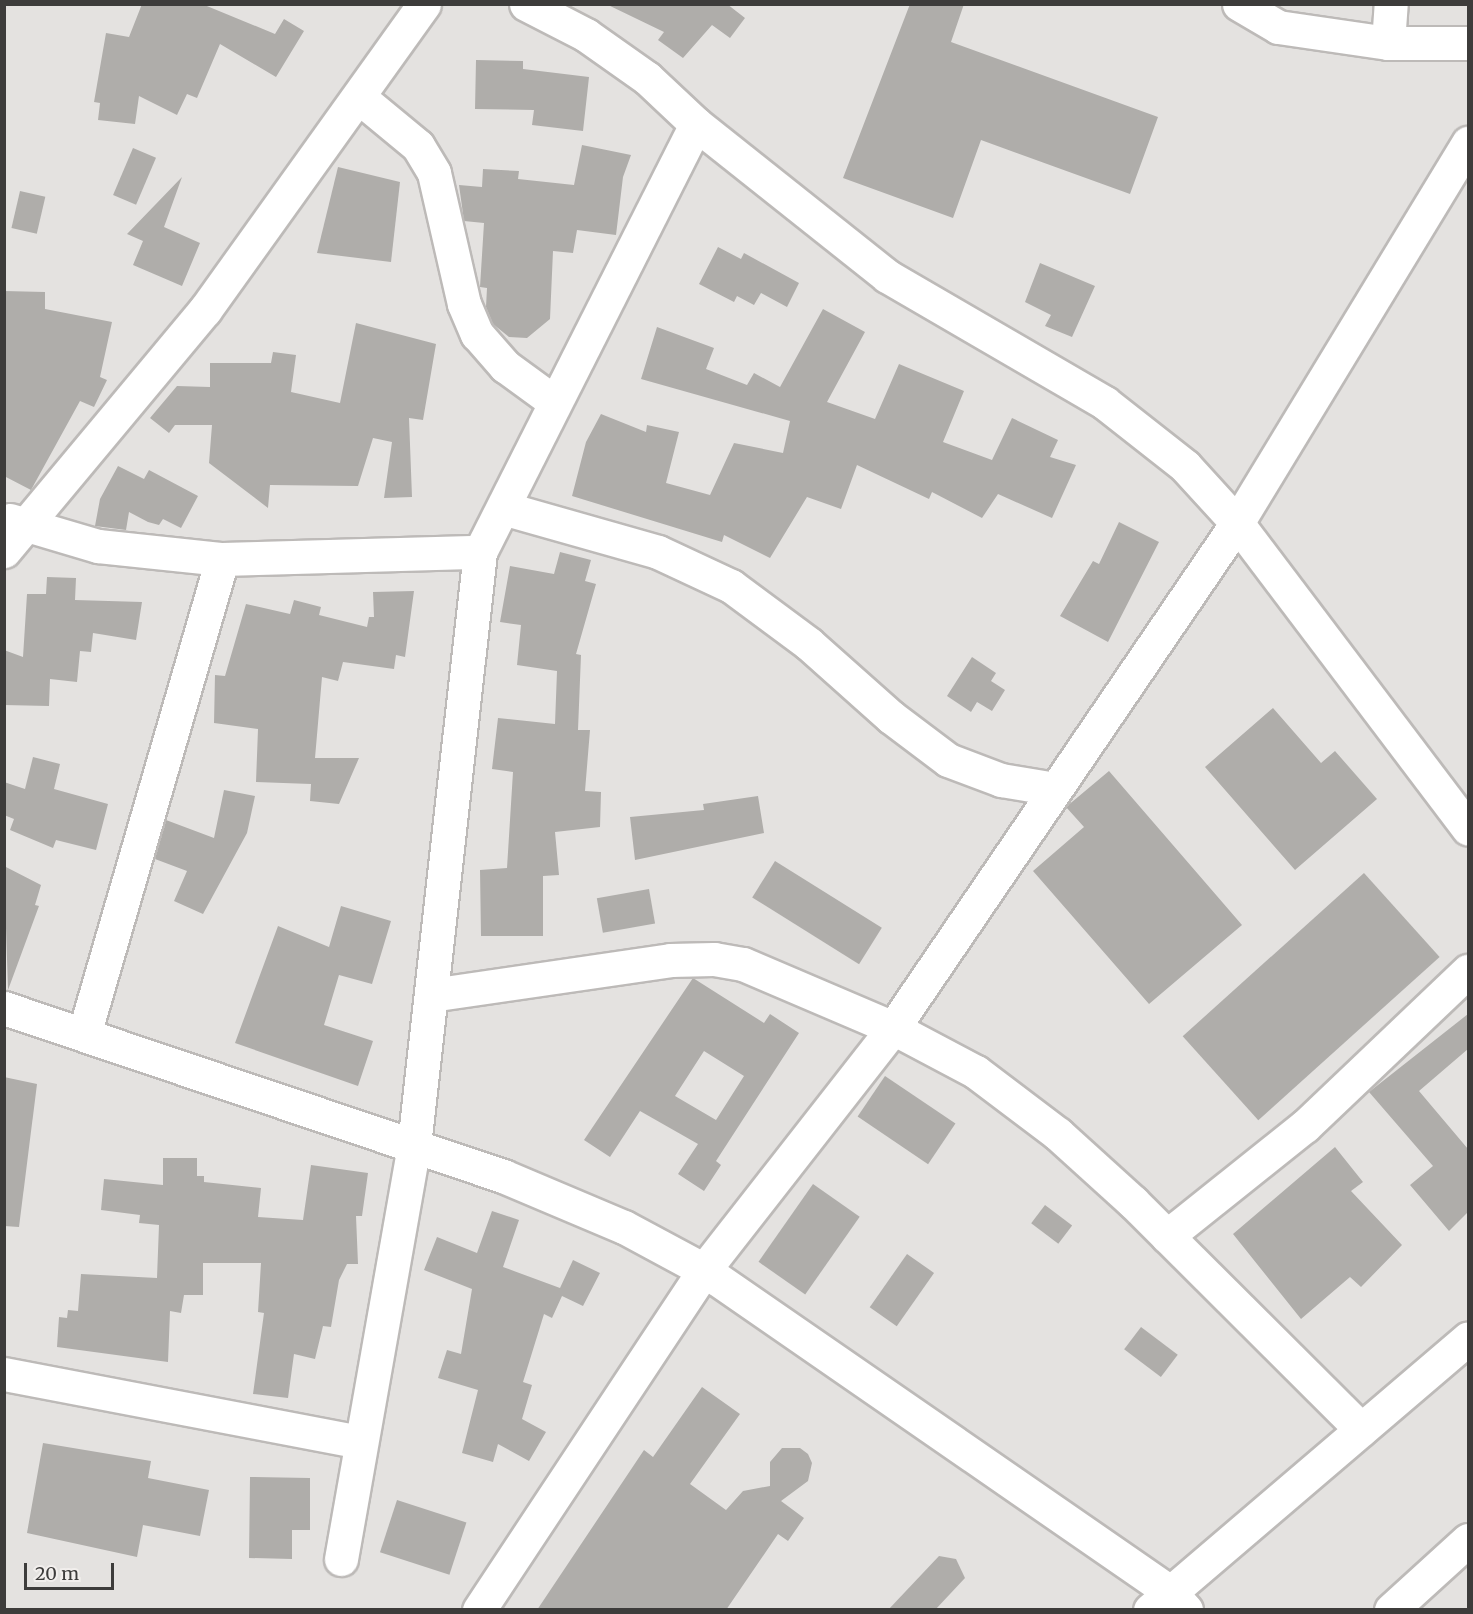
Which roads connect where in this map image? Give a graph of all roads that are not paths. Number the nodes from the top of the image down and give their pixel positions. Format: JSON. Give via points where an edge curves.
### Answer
{"nodes":[{"id":1,"x":424,"y":4,"type":"edge"},
{"id":2,"x":525,"y":4,"type":"edge"},
{"id":3,"x":1239,"y":4,"type":"edge"},
{"id":4,"x":1391,"y":4,"type":"edge"},
{"id":5,"x":1388,"y":43,"type":"junction"},
{"id":6,"x":1468,"y":43,"type":"edge"},
{"id":7,"x":360,"y":98,"type":"junction"},
{"id":8,"x":696,"y":124,"type":"junction"},
{"id":9,"x":1468,"y":143,"type":"edge"},
{"id":10,"x":553,"y":400,"type":"junction"},
{"id":11,"x":503,"y":508,"type":"junction"},
{"id":12,"x":15,"y":523,"type":"edge"},
{"id":13,"x":1237,"y":523,"type":"junction"},
{"id":14,"x":4,"y":551,"type":"edge"},
{"id":15,"x":480,"y":552,"type":"junction"},
{"id":16,"x":222,"y":559,"type":"junction"},
{"id":17,"x":1055,"y":789,"type":"junction"},
{"id":18,"x":1468,"y":828,"type":"edge"},
{"id":19,"x":1468,"y":971,"type":"edge"},
{"id":20,"x":431,"y":995,"type":"junction"},
{"id":21,"x":4,"y":1008,"type":"edge"},
{"id":22,"x":893,"y":1028,"type":"junction"},
{"id":23,"x":85,"y":1031,"type":"junction"},
{"id":24,"x":414,"y":1145,"type":"junction"},
{"id":25,"x":1167,"y":1236,"type":"junction"},
{"id":26,"x":704,"y":1270,"type":"junction"},
{"id":27,"x":1468,"y":1338,"type":"edge"},
{"id":28,"x":4,"y":1374,"type":"edge"},
{"id":29,"x":1361,"y":1429,"type":"junction"},
{"id":30,"x":361,"y":1442,"type":"junction"},
{"id":31,"x":1468,"y":1540,"type":"edge"},
{"id":32,"x":341,"y":1559,"type":"dead end"},
{"id":33,"x":1168,"y":1604,"type":"edge"},
{"id":34,"x":479,"y":1610,"type":"edge"},
{"id":35,"x":1391,"y":1610,"type":"edge"}],
"edges":[{"from":1,"to":7,"type":"street"},
{"from":2,"to":8,"type":"street","via":[[586,35],[647,78]]},
{"from":3,"to":5,"type":"street","via":[[1278,27]]},
{"from":4,"to":5,"type":"street"},
{"from":5,"to":6,"type":"street"},
{"from":7,"to":10,"type":"street","via":[[418,146],[434,173],[464,304],[477,334],[505,366]]},
{"from":7,"to":12,"type":"street","via":[[205,310]]},
{"from":8,"to":10,"type":"street"},
{"from":8,"to":13,"type":"street","via":[[888,276],[1105,403],[1185,466]]},
{"from":9,"to":13,"type":"street"},
{"from":10,"to":11,"type":"street"},
{"from":11,"to":15,"type":"street"},
{"from":11,"to":17,"type":"street","via":[[658,552],[731,586],[809,644],[891,717],[948,760],[1000,780]]},
{"from":12,"to":14,"type":"street"},
{"from":12,"to":16,"type":"street","via":[[98,546]]},
{"from":13,"to":17,"type":"street"},
{"from":13,"to":18,"type":"street"},
{"from":15,"to":16,"type":"street"},
{"from":15,"to":20,"type":"street"},
{"from":16,"to":23,"type":"street"},
{"from":17,"to":22,"type":"street"},
{"from":19,"to":25,"type":"street","via":[[1305,1126]]},
{"from":20,"to":22,"type":"street","via":[[670,960],[714,959],[743,964]]},
{"from":20,"to":24,"type":"street"},
{"from":21,"to":23,"type":"street"},
{"from":22,"to":25,"type":"street","via":[[976,1072],[1058,1134]]},
{"from":22,"to":26,"type":"street"},
{"from":23,"to":24,"type":"street"},
{"from":24,"to":26,"type":"street","via":[[624,1227]]},
{"from":24,"to":30,"type":"street"},
{"from":25,"to":29,"type":"street"},
{"from":26,"to":33,"type":"street"},
{"from":26,"to":34,"type":"street"},
{"from":27,"to":29,"type":"street"},
{"from":28,"to":30,"type":"street"},
{"from":29,"to":33,"type":"street"},
{"from":30,"to":32,"type":"street"},
{"from":31,"to":35,"type":"street"}]}
